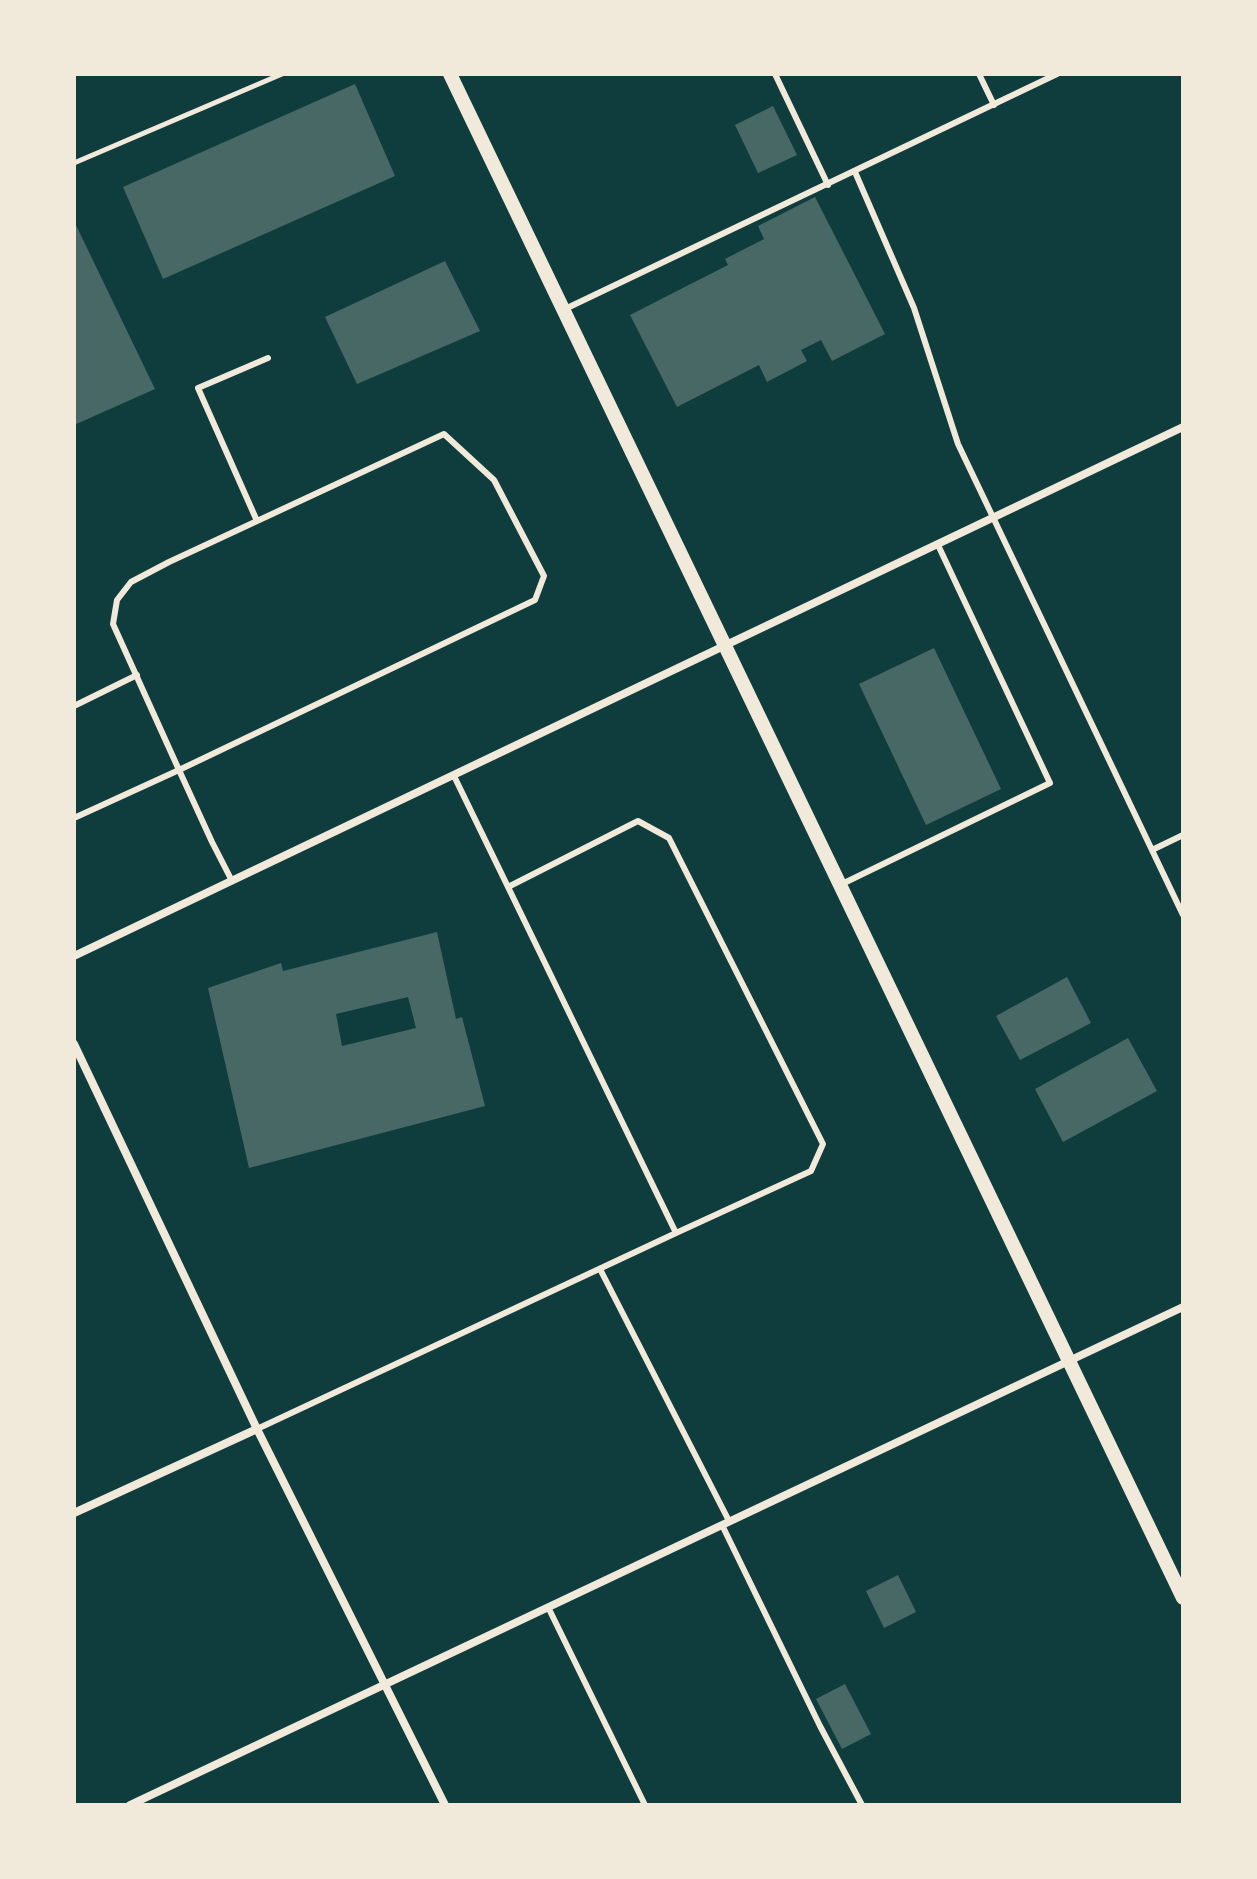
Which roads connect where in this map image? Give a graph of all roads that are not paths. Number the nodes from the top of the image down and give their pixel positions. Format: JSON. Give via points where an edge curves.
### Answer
{"nodes":[{"id":1,"x":450,"y":74,"type":"edge"},
{"id":2,"x":775,"y":74,"type":"edge"},
{"id":3,"x":979,"y":74,"type":"edge"},
{"id":4,"x":1057,"y":74,"type":"edge"},
{"id":5,"x":994,"y":105,"type":"junction"},
{"id":6,"x":855,"y":172,"type":"junction"},
{"id":7,"x":828,"y":185,"type":"junction"},
{"id":8,"x":565,"y":309,"type":"junction"},
{"id":9,"x":268,"y":358,"type":"dead end"},
{"id":10,"x":1183,"y":427,"type":"edge"},
{"id":11,"x":993,"y":518,"type":"junction"},
{"id":12,"x":257,"y":521,"type":"junction"},
{"id":13,"x":938,"y":545,"type":"junction"},
{"id":14,"x":726,"y":647,"type":"junction"},
{"id":15,"x":137,"y":675,"type":"junction"},
{"id":16,"x":74,"y":706,"type":"edge"},
{"id":17,"x":179,"y":770,"type":"junction"},
{"id":18,"x":454,"y":776,"type":"junction"},
{"id":19,"x":74,"y":818,"type":"edge"},
{"id":20,"x":1183,"y":835,"type":"edge"},
{"id":21,"x":1152,"y":850,"type":"junction"},
{"id":22,"x":232,"y":881,"type":"junction"},
{"id":23,"x":839,"y":886,"type":"junction"},
{"id":24,"x":508,"y":887,"type":"junction"},
{"id":25,"x":1183,"y":915,"type":"edge"},
{"id":26,"x":74,"y":956,"type":"edge"},
{"id":27,"x":74,"y":1044,"type":"edge"},
{"id":28,"x":676,"y":1233,"type":"junction"},
{"id":29,"x":600,"y":1269,"type":"junction"},
{"id":30,"x":1183,"y":1307,"type":"edge"},
{"id":31,"x":1069,"y":1361,"type":"junction"},
{"id":32,"x":257,"y":1429,"type":"junction"},
{"id":33,"x":74,"y":1513,"type":"edge"},
{"id":34,"x":725,"y":1523,"type":"junction"},
{"id":35,"x":1183,"y":1598,"type":"edge"},
{"id":36,"x":548,"y":1607,"type":"junction"},
{"id":37,"x":384,"y":1684,"type":"junction"},
{"id":38,"x":130,"y":1805,"type":"edge"},
{"id":39,"x":445,"y":1805,"type":"edge"},
{"id":40,"x":645,"y":1805,"type":"edge"},
{"id":41,"x":862,"y":1805,"type":"edge"}],
"edges":[{"from":1,"to":8,"type":"street"},
{"from":2,"to":7,"type":"lane"},
{"from":3,"to":5,"type":"lane"},
{"from":4,"to":5,"type":"lane"},
{"from":5,"to":6,"type":"lane"},
{"from":6,"to":7,"type":"lane"},
{"from":6,"to":11,"type":"lane","via":[[914,308],[958,444]]},
{"from":7,"to":8,"type":"lane"},
{"from":8,"to":14,"type":"street"},
{"from":9,"to":12,"type":"lane","via":[[198,388]]},
{"from":10,"to":11,"type":"street"},
{"from":11,"to":13,"type":"street"},
{"from":11,"to":21,"type":"lane"},
{"from":12,"to":15,"type":"lane","via":[[131,582],[117,600],[113,624]]},
{"from":12,"to":17,"type":"lane","via":[[444,434],[494,480],[544,576],[535,600]]},
{"from":13,"to":14,"type":"street"},
{"from":13,"to":23,"type":"lane","via":[[1050,783]]},
{"from":14,"to":18,"type":"street"},
{"from":14,"to":23,"type":"street"},
{"from":15,"to":16,"type":"lane"},
{"from":15,"to":17,"type":"lane"},
{"from":17,"to":19,"type":"lane"},
{"from":17,"to":22,"type":"lane"},
{"from":18,"to":22,"type":"street"},
{"from":18,"to":24,"type":"lane"},
{"from":20,"to":21,"type":"lane"},
{"from":21,"to":25,"type":"lane"},
{"from":22,"to":26,"type":"street"},
{"from":23,"to":31,"type":"street"},
{"from":24,"to":28,"type":"lane"},
{"from":24,"to":28,"type":"lane","via":[[638,821],[669,838],[823,1144],[811,1171]]},
{"from":27,"to":32,"type":"street"},
{"from":28,"to":29,"type":"lane"},
{"from":29,"to":32,"type":"lane"},
{"from":29,"to":34,"type":"lane"},
{"from":30,"to":31,"type":"street"},
{"from":31,"to":34,"type":"street"},
{"from":31,"to":35,"type":"street"},
{"from":32,"to":33,"type":"street"},
{"from":32,"to":37,"type":"street"},
{"from":34,"to":36,"type":"street"},
{"from":34,"to":41,"type":"lane"},
{"from":36,"to":37,"type":"street"},
{"from":36,"to":40,"type":"lane"},
{"from":37,"to":38,"type":"street"},
{"from":37,"to":39,"type":"street"}]}
